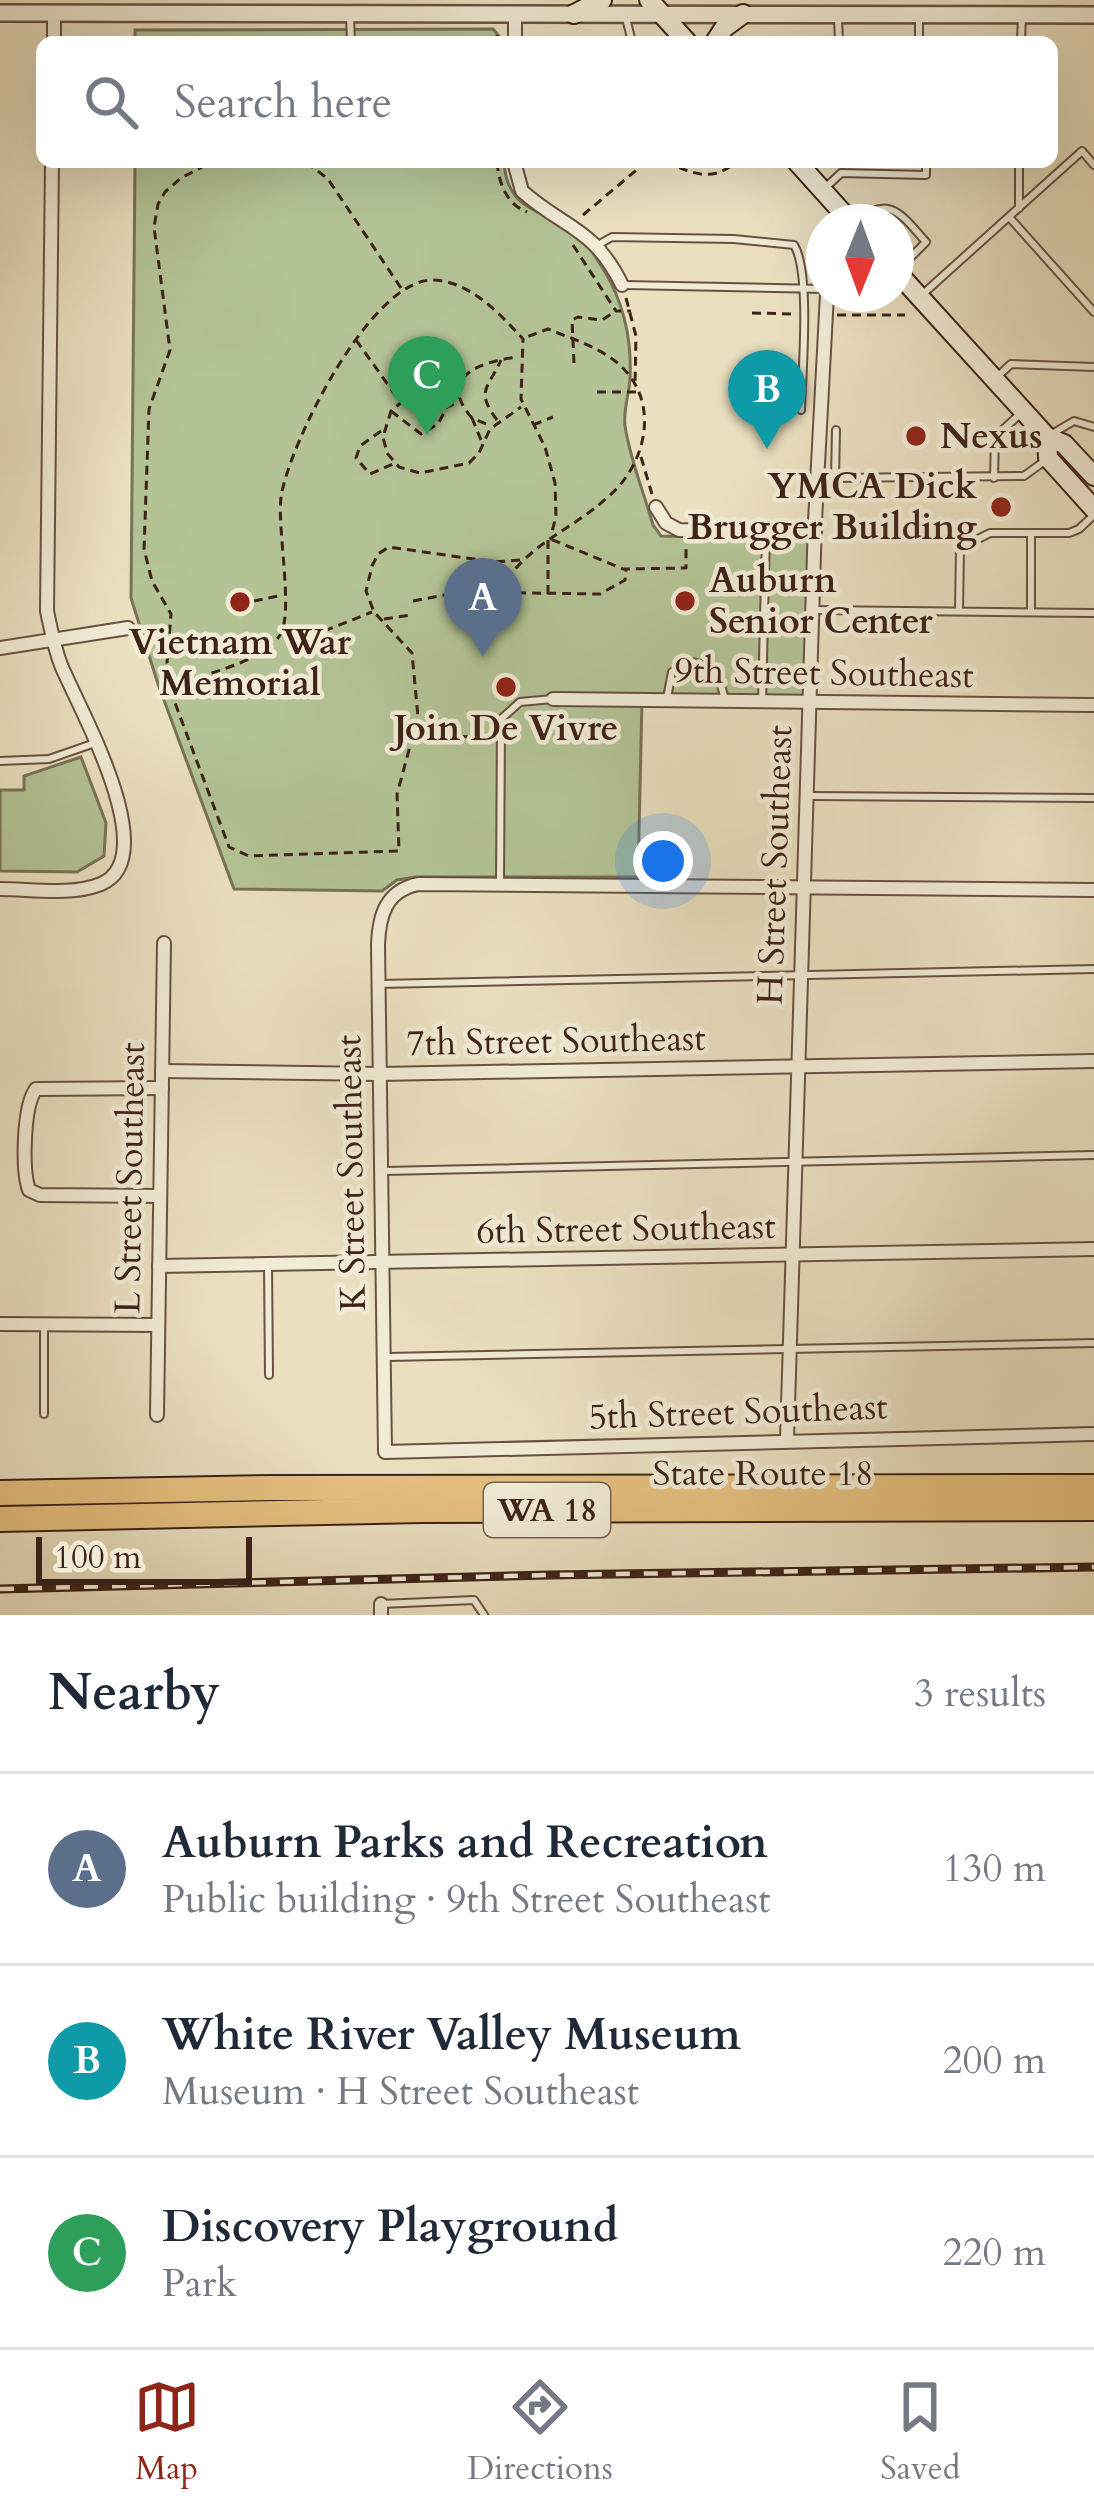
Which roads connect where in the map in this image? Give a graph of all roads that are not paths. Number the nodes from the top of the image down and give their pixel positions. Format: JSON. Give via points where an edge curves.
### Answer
{"nodes":[{"id":1,"x":602,"y":0,"type":"edge"},
{"id":2,"x":84,"y":6,"type":"edge"},
{"id":3,"x":145,"y":6,"type":"edge"},
{"id":4,"x":226,"y":7,"type":"edge"},
{"id":5,"x":283,"y":7,"type":"edge"},
{"id":6,"x":398,"y":7,"type":"edge"},
{"id":7,"x":464,"y":7,"type":"edge"},
{"id":8,"x":655,"y":7,"type":"edge"},
{"id":9,"x":715,"y":7,"type":"edge"},
{"id":10,"x":957,"y":7,"type":"edge"},
{"id":11,"x":523,"y":9,"type":"edge"},
{"id":12,"x":833,"y":10,"type":"edge"},
{"id":13,"x":0,"y":13,"type":"edge"},
{"id":14,"x":54,"y":13,"type":"junction"},
{"id":15,"x":350,"y":14,"type":"junction"},
{"id":16,"x":574,"y":14,"type":"junction"},
{"id":17,"x":625,"y":14,"type":"junction"},
{"id":18,"x":743,"y":14,"type":"junction"},
{"id":19,"x":919,"y":15,"type":"junction"},
{"id":20,"x":1022,"y":15,"type":"junction"},
{"id":21,"x":1094,"y":15,"type":"edge"},
{"id":22,"x":54,"y":36,"type":"edge"},
{"id":23,"x":351,"y":36,"type":"edge"},
{"id":24,"x":630,"y":36,"type":"edge"},
{"id":25,"x":682,"y":36,"type":"edge"},
{"id":26,"x":719,"y":36,"type":"edge"},
{"id":27,"x":919,"y":36,"type":"edge"},
{"id":28,"x":1021,"y":36,"type":"edge"},
{"id":29,"x":1094,"y":165,"type":"edge"},
{"id":30,"x":52,"y":168,"type":"edge"},
{"id":31,"x":516,"y":168,"type":"edge"},
{"id":32,"x":802,"y":168,"type":"edge"},
{"id":33,"x":841,"y":168,"type":"edge"},
{"id":34,"x":926,"y":168,"type":"edge"},
{"id":35,"x":1019,"y":168,"type":"edge"},
{"id":36,"x":841,"y":173,"type":"junction"},
{"id":37,"x":822,"y":190,"type":"junction"},
{"id":38,"x":836,"y":204,"type":"edge"},
{"id":39,"x":1019,"y":208,"type":"junction"},
{"id":40,"x":1009,"y":217,"type":"junction"},
{"id":41,"x":914,"y":229,"type":"edge"},
{"id":42,"x":596,"y":246,"type":"junction"},
{"id":43,"x":914,"y":254,"type":"edge"},
{"id":44,"x":622,"y":285,"type":"joint"},
{"id":45,"x":803,"y":289,"type":"junction"},
{"id":46,"x":806,"y":289,"type":"edge"},
{"id":47,"x":914,"y":290,"type":"edge"},
{"id":48,"x":920,"y":297,"type":"junction"},
{"id":49,"x":824,"y":312,"type":"edge"},
{"id":50,"x":1094,"y":312,"type":"edge"},
{"id":51,"x":1094,"y":367,"type":"edge"},
{"id":52,"x":994,"y":380,"type":"junction"},
{"id":53,"x":801,"y":410,"type":"dead end"},
{"id":54,"x":1023,"y":411,"type":"junction"},
{"id":55,"x":1094,"y":427,"type":"edge"},
{"id":56,"x":836,"y":430,"type":"dead end"},
{"id":57,"x":1046,"y":437,"type":"junction"},
{"id":58,"x":1048,"y":458,"type":"junction"},
{"id":59,"x":1094,"y":476,"type":"edge"},
{"id":60,"x":994,"y":478,"type":"junction"},
{"id":61,"x":656,"y":507,"type":"road end"},
{"id":62,"x":1094,"y":512,"type":"edge"},
{"id":63,"x":766,"y":531,"type":"junction"},
{"id":64,"x":815,"y":532,"type":"junction"},
{"id":65,"x":1031,"y":533,"type":"junction"},
{"id":66,"x":813,"y":610,"type":"junction"},
{"id":67,"x":959,"y":612,"type":"junction"},
{"id":68,"x":1031,"y":612,"type":"junction"},
{"id":69,"x":1094,"y":613,"type":"edge"},
{"id":70,"x":128,"y":628,"type":"road end"},
{"id":71,"x":52,"y":641,"type":"junction"},
{"id":72,"x":0,"y":648,"type":"edge"},
{"id":73,"x":553,"y":699,"type":"joint"},
{"id":74,"x":667,"y":701,"type":"junction"},
{"id":75,"x":724,"y":702,"type":"junction"},
{"id":76,"x":763,"y":703,"type":"junction"},
{"id":77,"x":810,"y":704,"type":"junction"},
{"id":78,"x":1094,"y":705,"type":"edge"},
{"id":79,"x":95,"y":743,"type":"junction"},
{"id":80,"x":0,"y":761,"type":"edge"},
{"id":81,"x":807,"y":796,"type":"junction"},
{"id":82,"x":1094,"y":798,"type":"edge"},
{"id":83,"x":500,"y":885,"type":"junction"},
{"id":84,"x":804,"y":888,"type":"junction"},
{"id":85,"x":0,"y":889,"type":"edge"},
{"id":86,"x":1094,"y":890,"type":"edge"},
{"id":87,"x":164,"y":943,"type":"dead end"},
{"id":88,"x":1094,"y":969,"type":"edge"},
{"id":89,"x":802,"y":973,"type":"junction"},
{"id":90,"x":379,"y":984,"type":"junction"},
{"id":91,"x":1094,"y":1061,"type":"edge"},
{"id":92,"x":799,"y":1068,"type":"junction"},
{"id":93,"x":162,"y":1071,"type":"junction"},
{"id":94,"x":380,"y":1074,"type":"junction"},
{"id":95,"x":161,"y":1088,"type":"junction"},
{"id":96,"x":1094,"y":1155,"type":"edge"},
{"id":97,"x":796,"y":1164,"type":"junction"},
{"id":98,"x":381,"y":1171,"type":"junction"},
{"id":99,"x":160,"y":1196,"type":"junction"},
{"id":100,"x":1094,"y":1250,"type":"edge"},
{"id":101,"x":793,"y":1256,"type":"junction"},
{"id":102,"x":268,"y":1265,"type":"junction"},
{"id":103,"x":382,"y":1265,"type":"junction"},
{"id":104,"x":159,"y":1266,"type":"junction"},
{"id":105,"x":0,"y":1324,"type":"edge"},
{"id":106,"x":44,"y":1325,"type":"junction"},
{"id":107,"x":158,"y":1325,"type":"junction"},
{"id":108,"x":1094,"y":1343,"type":"edge"},
{"id":109,"x":790,"y":1350,"type":"junction"},
{"id":110,"x":383,"y":1357,"type":"junction"},
{"id":111,"x":268,"y":1375,"type":"dead end"},
{"id":112,"x":44,"y":1414,"type":"dead end"},
{"id":113,"x":157,"y":1415,"type":"dead end"},
{"id":114,"x":1094,"y":1434,"type":"edge"},
{"id":115,"x":787,"y":1439,"type":"junction"},
{"id":116,"x":385,"y":1452,"type":"joint"},
{"id":117,"x":1094,"y":1486,"type":"edge"},
{"id":118,"x":0,"y":1493,"type":"edge"},
{"id":119,"x":1094,"y":1508,"type":"edge"},
{"id":120,"x":0,"y":1519,"type":"edge"},
{"id":121,"x":381,"y":1609,"type":"edge"},
{"id":122,"x":484,"y":1615,"type":"edge"}],
"edges":[{"from":1,"to":16,"type":"main road"},
{"from":2,"to":3,"type":"street"},
{"from":2,"to":14,"type":"street"},
{"from":3,"to":4,"type":"street"},
{"from":4,"to":5,"type":"street"},
{"from":5,"to":15,"type":"street"},
{"from":6,"to":7,"type":"street"},
{"from":6,"to":15,"type":"street"},
{"from":7,"to":11,"type":"street"},
{"from":8,"to":9,"type":"street"},
{"from":8,"to":17,"type":"street"},
{"from":8,"to":25,"type":"main road"},
{"from":9,"to":18,"type":"street"},
{"from":10,"to":19,"type":"street"},
{"from":10,"to":20,"type":"street"},
{"from":11,"to":16,"type":"street"},
{"from":12,"to":18,"type":"street"},
{"from":12,"to":19,"type":"street"},
{"from":13,"to":14,"type":"street"},
{"from":14,"to":22,"type":"street"},
{"from":15,"to":23,"type":"lane"},
{"from":16,"to":17,"type":"street"},
{"from":17,"to":24,"type":"lane"},
{"from":18,"to":26,"type":"main road"},
{"from":19,"to":27,"type":"lane"},
{"from":20,"to":21,"type":"street"},
{"from":20,"to":28,"type":"lane"},
{"from":29,"to":39,"type":"lane","via":[[1082,151]]},
{"from":30,"to":71,"type":"street"},
{"from":31,"to":42,"type":"street","via":[[522,191]]},
{"from":32,"to":37,"type":"main road"},
{"from":33,"to":36,"type":"lane"},
{"from":34,"to":36,"type":"lane","via":[[926,175]]},
{"from":35,"to":39,"type":"lane"},
{"from":36,"to":37,"type":"lane"},
{"from":37,"to":38,"type":"main road"},
{"from":39,"to":40,"type":"lane"},
{"from":40,"to":48,"type":"lane"},
{"from":40,"to":50,"type":"lane"},
{"from":41,"to":43,"type":"lane","via":[[926,242]]},
{"from":42,"to":44,"type":"street"},
{"from":42,"to":45,"type":"lane","via":[[612,237],[789,243],[800,254]]},
{"from":44,"to":45,"type":"lane"},
{"from":45,"to":46,"type":"lane"},
{"from":45,"to":53,"type":"lane"},
{"from":47,"to":48,"type":"main road"},
{"from":48,"to":52,"type":"main road"},
{"from":49,"to":64,"type":"street","name":"H Street Southeast"},
{"from":51,"to":52,"type":"lane","via":[[1011,364]]},
{"from":52,"to":54,"type":"main road"},
{"from":54,"to":57,"type":"main road"},
{"from":54,"to":60,"type":"lane","via":[[995,437]]},
{"from":55,"to":57,"type":"lane","via":[[1074,421]]},
{"from":56,"to":60,"type":"lane","via":[[835,478]]},
{"from":57,"to":58,"type":"main road"},
{"from":57,"to":59,"type":"main road"},
{"from":58,"to":60,"type":"lane","via":[[1024,476]]},
{"from":58,"to":62,"type":"main road"},
{"from":61,"to":63,"type":"street","via":[[666,523],[686,530]]},
{"from":62,"to":65,"type":"lane","via":[[1069,533]]},
{"from":63,"to":64,"type":"street"},
{"from":63,"to":76,"type":"lane"},
{"from":64,"to":66,"type":"street","name":"H Street Southeast"},
{"from":65,"to":67,"type":"lane","via":[[990,533],[960,548]]},
{"from":65,"to":68,"type":"lane"},
{"from":66,"to":67,"type":"lane"},
{"from":66,"to":77,"type":"street","name":"H Street Southeast"},
{"from":67,"to":68,"type":"lane"},
{"from":68,"to":69,"type":"lane"},
{"from":70,"to":71,"type":"street"},
{"from":71,"to":72,"type":"street"},
{"from":71,"to":79,"type":"street"},
{"from":73,"to":74,"type":"street","name":"9th Street Southeast"},
{"from":73,"to":83,"type":"lane","via":[[511,707],[501,719]]},
{"from":74,"to":75,"type":"street","name":"9th Street Southeast"},
{"from":74,"to":75,"type":"lane","via":[[672,672],[693,662],[716,669]]},
{"from":75,"to":76,"type":"street","name":"9th Street Southeast"},
{"from":76,"to":77,"type":"street","name":"9th Street Southeast"},
{"from":77,"to":78,"type":"street","name":"9th Street Southeast"},
{"from":77,"to":81,"type":"street","name":"H Street Southeast"},
{"from":79,"to":80,"type":"lane","via":[[50,759]]},
{"from":79,"to":85,"type":"street","via":[[121,809],[117,871],[87,888]]},
{"from":81,"to":82,"type":"lane"},
{"from":81,"to":84,"type":"street","name":"H Street Southeast"},
{"from":83,"to":84,"type":"street"},
{"from":83,"to":90,"type":"street","name":"K Street Southeast","via":[[418,884],[392,897],[379,927]]},
{"from":84,"to":86,"type":"street"},
{"from":84,"to":89,"type":"street","name":"H Street Southeast"},
{"from":87,"to":93,"type":"street","name":"L Street Southeast"},
{"from":88,"to":89,"type":"lane"},
{"from":89,"to":90,"type":"lane"},
{"from":89,"to":92,"type":"street","name":"H Street Southeast"},
{"from":90,"to":94,"type":"street","name":"K Street Southeast"},
{"from":91,"to":92,"type":"street","name":"7th Street Southeast"},
{"from":92,"to":94,"type":"street","name":"7th Street Southeast"},
{"from":92,"to":97,"type":"street","name":"H Street Southeast"},
{"from":93,"to":94,"type":"street","name":"7th Street Southeast"},
{"from":93,"to":95,"type":"street","name":"L Street Southeast"},
{"from":94,"to":98,"type":"street","name":"K Street Southeast"},
{"from":95,"to":99,"type":"street","name":"L Street Southeast"},
{"from":95,"to":99,"type":"street","via":[[36,1089],[28,1103],[26,1173],[29,1190],[40,1195]]},
{"from":96,"to":97,"type":"lane"},
{"from":97,"to":98,"type":"lane"},
{"from":97,"to":101,"type":"street","name":"H Street Southeast"},
{"from":98,"to":103,"type":"street","name":"K Street Southeast"},
{"from":99,"to":104,"type":"street","name":"L Street Southeast"},
{"from":100,"to":101,"type":"street","name":"6th Street Southeast"},
{"from":101,"to":103,"type":"street","name":"6th Street Southeast"},
{"from":101,"to":109,"type":"street","name":"H Street Southeast"},
{"from":102,"to":103,"type":"street","name":"6th Street Southeast"},
{"from":102,"to":104,"type":"street","name":"6th Street Southeast"},
{"from":102,"to":111,"type":"lane"},
{"from":103,"to":110,"type":"street","name":"K Street Southeast"},
{"from":104,"to":107,"type":"street","name":"L Street Southeast"},
{"from":105,"to":106,"type":"street"},
{"from":106,"to":107,"type":"street"},
{"from":106,"to":112,"type":"lane"},
{"from":107,"to":113,"type":"street","name":"L Street Southeast"},
{"from":108,"to":109,"type":"lane"},
{"from":109,"to":110,"type":"lane"},
{"from":109,"to":115,"type":"street","name":"H Street Southeast"},
{"from":110,"to":116,"type":"street","name":"K Street Southeast"},
{"from":114,"to":115,"type":"street","name":"5th Street Southeast"},
{"from":115,"to":116,"type":"street","name":"5th Street Southeast"},
{"from":117,"to":118,"type":"highway","name":"State Route 18","number":"WA 18"},
{"from":119,"to":120,"type":"highway","name":"State Route 18","number":"WA 18"},
{"from":121,"to":122,"type":"lane","via":[[474,1600]]}]}
